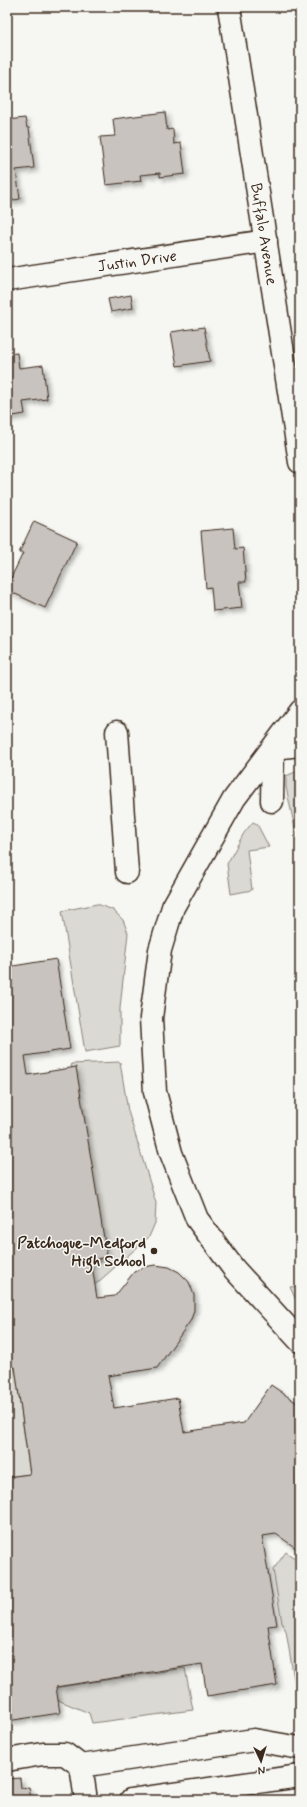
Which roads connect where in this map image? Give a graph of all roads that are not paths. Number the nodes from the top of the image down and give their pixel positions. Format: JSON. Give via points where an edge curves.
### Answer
{"nodes":[{"id":1,"x":229,"y":7,"type":"edge"},
{"id":2,"x":266,"y":241,"type":"junction"},
{"id":3,"x":7,"y":280,"type":"edge"},
{"id":4,"x":300,"y":462,"type":"edge"},
{"id":5,"x":300,"y":711,"type":"edge"},
{"id":6,"x":117,"y":732,"type":"dead end"},
{"id":7,"x":300,"y":745,"type":"edge"},
{"id":8,"x":272,"y":748,"type":"junction"},
{"id":9,"x":272,"y":801,"type":"dead end"},
{"id":10,"x":128,"y":872,"type":"dead end"},
{"id":11,"x":300,"y":1341,"type":"edge"},
{"id":12,"x":300,"y":1748,"type":"edge"},
{"id":13,"x":7,"y":1760,"type":"edge"},
{"id":14,"x":81,"y":1766,"type":"junction"},
{"id":15,"x":300,"y":1776,"type":"edge"},
{"id":16,"x":86,"y":1800,"type":"edge"},
{"id":17,"x":131,"y":1800,"type":"edge"}],
"edges":[{"from":1,"to":2,"type":"street","name":"Buffalo Avenue"},
{"from":2,"to":3,"type":"street","name":"Justin Drive"},
{"from":2,"to":4,"type":"street","name":"Buffalo Avenue"},
{"from":5,"to":8,"type":"street"},
{"from":6,"to":10,"type":"street"},
{"from":7,"to":8,"type":"street"},
{"from":8,"to":9,"type":"street"},
{"from":8,"to":11,"type":"street","via":[[234,799],[173,907],[160,950],[151,1018],[155,1092],[171,1152],[197,1219],[234,1269]]},
{"from":12,"to":14,"type":"street","via":[[254,1740]]},
{"from":13,"to":14,"type":"street","via":[[42,1754],[65,1754]]},
{"from":14,"to":16,"type":"street"},
{"from":15,"to":17,"type":"street"}]}
